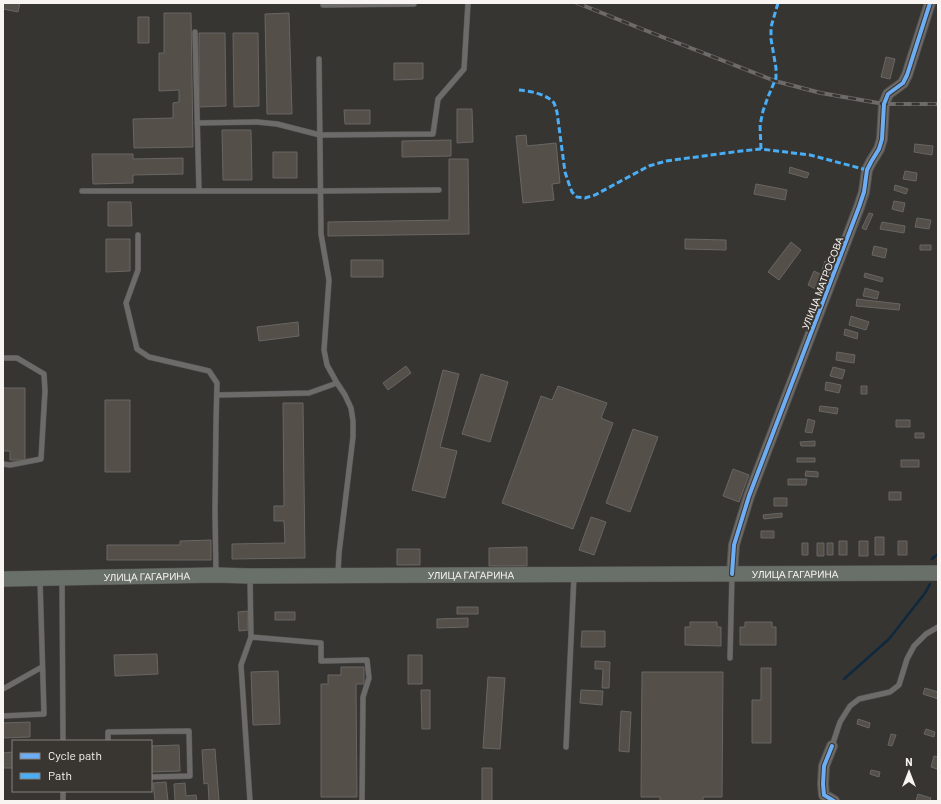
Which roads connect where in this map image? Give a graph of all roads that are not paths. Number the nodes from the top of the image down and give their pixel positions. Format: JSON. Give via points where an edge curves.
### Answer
{"nodes":[{"id":1,"x":414,"y":3,"type":"edge"},
{"id":2,"x":468,"y":3,"type":"edge"},
{"id":3,"x":930,"y":3,"type":"edge"},
{"id":4,"x":323,"y":5,"type":"dead end"},
{"id":5,"x":195,"y":32,"type":"dead end"},
{"id":6,"x":319,"y":59,"type":"dead end"},
{"id":7,"x":197,"y":123,"type":"junction"},
{"id":8,"x":320,"y":135,"type":"junction"},
{"id":9,"x":439,"y":190,"type":"dead end"},
{"id":10,"x":82,"y":191,"type":"dead end"},
{"id":11,"x":199,"y":191,"type":"junction"},
{"id":12,"x":320,"y":191,"type":"junction"},
{"id":13,"x":138,"y":236,"type":"dead end"},
{"id":14,"x":3,"y":358,"type":"edge"},
{"id":15,"x":337,"y":383,"type":"junction"},
{"id":16,"x":217,"y":395,"type":"junction"},
{"id":17,"x":3,"y":464,"type":"edge"},
{"id":18,"x":938,"y":573,"type":"edge"},
{"id":19,"x":574,"y":574,"type":"junction"},
{"id":20,"x":732,"y":574,"type":"junction"},
{"id":21,"x":216,"y":575,"type":"junction"},
{"id":22,"x":338,"y":575,"type":"junction"},
{"id":23,"x":250,"y":576,"type":"junction"},
{"id":24,"x":40,"y":578,"type":"junction"},
{"id":25,"x":62,"y":578,"type":"junction"},
{"id":26,"x":3,"y":579,"type":"edge"},
{"id":27,"x":938,"y":627,"type":"edge"},
{"id":28,"x":251,"y":637,"type":"junction"},
{"id":29,"x":730,"y":658,"type":"dead end"},
{"id":30,"x":42,"y":667,"type":"junction"},
{"id":31,"x":3,"y":689,"type":"edge"},
{"id":32,"x":3,"y":716,"type":"edge"},
{"id":33,"x":63,"y":740,"type":"edge"},
{"id":34,"x":108,"y":740,"type":"edge"},
{"id":35,"x":832,"y":746,"type":"joint"},
{"id":36,"x":566,"y":747,"type":"dead end"},
{"id":37,"x":152,"y":778,"type":"edge"},
{"id":38,"x":250,"y":801,"type":"edge"},
{"id":39,"x":362,"y":801,"type":"edge"},
{"id":40,"x":834,"y":801,"type":"edge"}],
"edges":[{"from":1,"to":4,"type":"lane"},
{"from":2,"to":8,"type":"lane","via":[[464,69],[438,99],[433,134]]},
{"from":3,"to":20,"type":"street","name":"УЛИЦА МАТРОСОВА","via":[[907,75],[903,83],[888,94],[884,104],[879,149],[867,170],[859,207],[749,496],[734,545]]},
{"from":5,"to":7,"type":"lane"},
{"from":6,"to":8,"type":"lane"},
{"from":7,"to":8,"type":"lane","via":[[257,122],[277,124]]},
{"from":7,"to":11,"type":"lane"},
{"from":8,"to":12,"type":"lane"},
{"from":9,"to":12,"type":"lane"},
{"from":10,"to":11,"type":"lane"},
{"from":11,"to":12,"type":"lane"},
{"from":12,"to":15,"type":"lane","via":[[321,234],[329,280],[324,350],[327,364]]},
{"from":13,"to":16,"type":"lane","via":[[138,270],[126,303],[137,349],[149,357],[210,371],[217,383]]},
{"from":14,"to":17,"type":"lane","via":[[17,358],[44,374],[45,391],[41,459]]},
{"from":15,"to":16,"type":"lane","via":[[309,393]]},
{"from":15,"to":22,"type":"lane","via":[[345,395],[353,421],[338,553]]},
{"from":16,"to":21,"type":"lane"},
{"from":18,"to":20,"type":"main road","name":"УЛИЦА ГАГАРИНА"},
{"from":19,"to":20,"type":"main road","name":"УЛИЦА ГАГАРИНА"},
{"from":19,"to":22,"type":"main road","name":"УЛИЦА ГАГАРИНА"},
{"from":19,"to":36,"type":"lane"},
{"from":20,"to":29,"type":"lane"},
{"from":21,"to":23,"type":"main road","name":"УЛИЦА ГАГАРИНА"},
{"from":21,"to":25,"type":"main road","name":"УЛИЦА ГАГАРИНА"},
{"from":22,"to":23,"type":"main road","name":"УЛИЦА ГАГАРИНА"},
{"from":23,"to":28,"type":"lane"},
{"from":24,"to":25,"type":"main road","name":"УЛИЦА ГАГАРИНА"},
{"from":24,"to":26,"type":"main road","name":"УЛИЦА ГАГАРИНА"},
{"from":24,"to":30,"type":"lane"},
{"from":25,"to":33,"type":"lane"},
{"from":27,"to":35,"type":"lane","via":[[914,646],[899,685],[890,692],[859,699],[850,706],[840,722]]},
{"from":28,"to":38,"type":"lane","via":[[241,665]]},
{"from":28,"to":39,"type":"lane","via":[[321,643],[321,661],[367,660],[368,678],[363,698]]},
{"from":30,"to":31,"type":"lane"},
{"from":30,"to":32,"type":"lane","via":[[44,714]]},
{"from":34,"to":37,"type":"lane","via":[[108,732],[189,731],[190,776]]},
{"from":35,"to":40,"type":"street","via":[[824,766],[823,784],[824,795]]}]}
